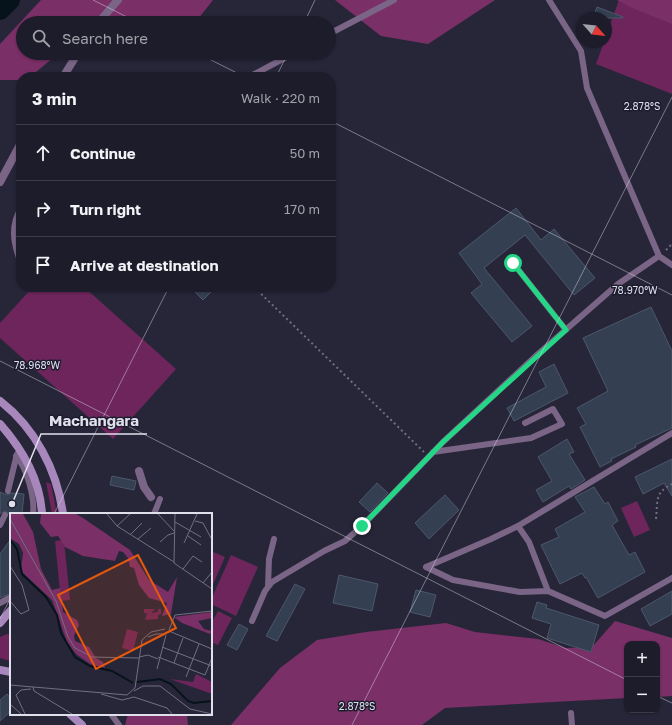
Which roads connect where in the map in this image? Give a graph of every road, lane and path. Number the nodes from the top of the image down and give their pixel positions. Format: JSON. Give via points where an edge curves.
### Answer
{"nodes":[{"id":1,"x":118,"y":0,"type":"edge"},
{"id":2,"x":394,"y":0,"type":"edge"},
{"id":3,"x":548,"y":0,"type":"edge"},
{"id":4,"x":104,"y":16,"type":"edge"},
{"id":5,"x":336,"y":30,"type":"edge"},
{"id":6,"x":74,"y":60,"type":"edge"},
{"id":7,"x":281,"y":60,"type":"edge"},
{"id":8,"x":66,"y":72,"type":"edge"},
{"id":9,"x":258,"y":72,"type":"edge"},
{"id":10,"x":16,"y":152,"type":"edge"},
{"id":11,"x":0,"y":182,"type":"edge"},
{"id":12,"x":16,"y":220,"type":"edge"},
{"id":13,"x":16,"y":249,"type":"edge"},
{"id":14,"x":659,"y":256,"type":"junction"},
{"id":15,"x":513,"y":263,"type":"dead end"},
{"id":16,"x":672,"y":265,"type":"edge"},
{"id":17,"x":259,"y":292,"type":"edge"},
{"id":18,"x":566,"y":330,"type":"junction"},
{"id":19,"x":0,"y":401,"type":"edge"},
{"id":20,"x":525,"y":423,"type":"dead end"},
{"id":21,"x":0,"y":424,"type":"edge"},
{"id":22,"x":672,"y":433,"type":"edge"},
{"id":23,"x":18,"y":446,"type":"junction"},
{"id":24,"x":431,"y":455,"type":"junction"},
{"id":25,"x":16,"y":456,"type":"junction"},
{"id":26,"x":139,"y":471,"type":"dead end"},
{"id":27,"x":672,"y":484,"type":"edge"},
{"id":28,"x":8,"y":491,"type":"dead end"},
{"id":29,"x":151,"y":497,"type":"dead end"},
{"id":30,"x":160,"y":499,"type":"dead end"},
{"id":31,"x":33,"y":513,"type":"edge"},
{"id":32,"x":42,"y":513,"type":"edge"},
{"id":33,"x":62,"y":513,"type":"edge"},
{"id":34,"x":154,"y":513,"type":"edge"},
{"id":35,"x":5,"y":515,"type":"dead end"},
{"id":36,"x":656,"y":519,"type":"dead end"},
{"id":37,"x":0,"y":525,"type":"edge"},
{"id":38,"x":518,"y":526,"type":"junction"},
{"id":39,"x":274,"y":539,"type":"dead end"},
{"id":40,"x":672,"y":578,"type":"edge"},
{"id":41,"x":268,"y":587,"type":"junction"},
{"id":42,"x":548,"y":591,"type":"junction"},
{"id":43,"x":10,"y":598,"type":"edge"},
{"id":44,"x":0,"y":603,"type":"edge"},
{"id":45,"x":10,"y":611,"type":"edge"},
{"id":46,"x":252,"y":620,"type":"dead end"},
{"id":47,"x":10,"y":622,"type":"edge"},
{"id":48,"x":0,"y":623,"type":"edge"},
{"id":49,"x":571,"y":713,"type":"dead end"},
{"id":50,"x":71,"y":715,"type":"edge"},
{"id":51,"x":112,"y":715,"type":"edge"},
{"id":52,"x":82,"y":725,"type":"edge"},
{"id":53,"x":119,"y":725,"type":"edge"},
{"id":54,"x":572,"y":725,"type":"edge"}],
"edges":[{"from":1,"to":4,"type":"street"},
{"from":2,"to":5,"type":"lane"},
{"from":3,"to":14,"type":"lane","via":[[581,51],[587,88]]},
{"from":6,"to":8,"type":"street"},
{"from":7,"to":9,"type":"lane"},
{"from":10,"to":11,"type":"street"},
{"from":12,"to":13,"type":"lane","via":[[13,236]]},
{"from":14,"to":16,"type":"lane"},
{"from":14,"to":18,"type":"lane","via":[[618,284]]},
{"from":15,"to":18,"type":"lane"},
{"from":17,"to":24,"type":"path"},
{"from":18,"to":24,"type":"lane"},
{"from":19,"to":33,"type":"main road","via":[[26,425],[37,440],[60,496]]},
{"from":20,"to":24,"type":"lane","via":[[553,409],[562,424],[532,438]]},
{"from":21,"to":23,"type":"main road"},
{"from":22,"to":38,"type":"lane"},
{"from":23,"to":25,"type":"lane"},
{"from":23,"to":32,"type":"main road","via":[[35,478]]},
{"from":24,"to":41,"type":"lane","via":[[345,541],[324,550]]},
{"from":25,"to":28,"type":"lane"},
{"from":25,"to":31,"type":"lane","via":[[25,470],[34,503]]},
{"from":26,"to":29,"type":"street","via":[[144,487]]},
{"from":27,"to":36,"type":"path","via":[[662,489],[658,495]]},
{"from":30,"to":34,"type":"lane"},
{"from":35,"to":37,"type":"lane"},
{"from":38,"to":42,"type":"lane","via":[[529,542]]},
{"from":38,"to":42,"type":"lane","via":[[426,566],[453,580],[520,592]]},
{"from":39,"to":41,"type":"lane","via":[[269,559]]},
{"from":40,"to":42,"type":"lane","via":[[605,616]]},
{"from":41,"to":46,"type":"lane"},
{"from":43,"to":44,"type":"lane"},
{"from":45,"to":48,"type":"main road"},
{"from":47,"to":48,"type":"main road"},
{"from":49,"to":54,"type":"lane"},
{"from":50,"to":52,"type":"main road"},
{"from":51,"to":53,"type":"lane"}]}
